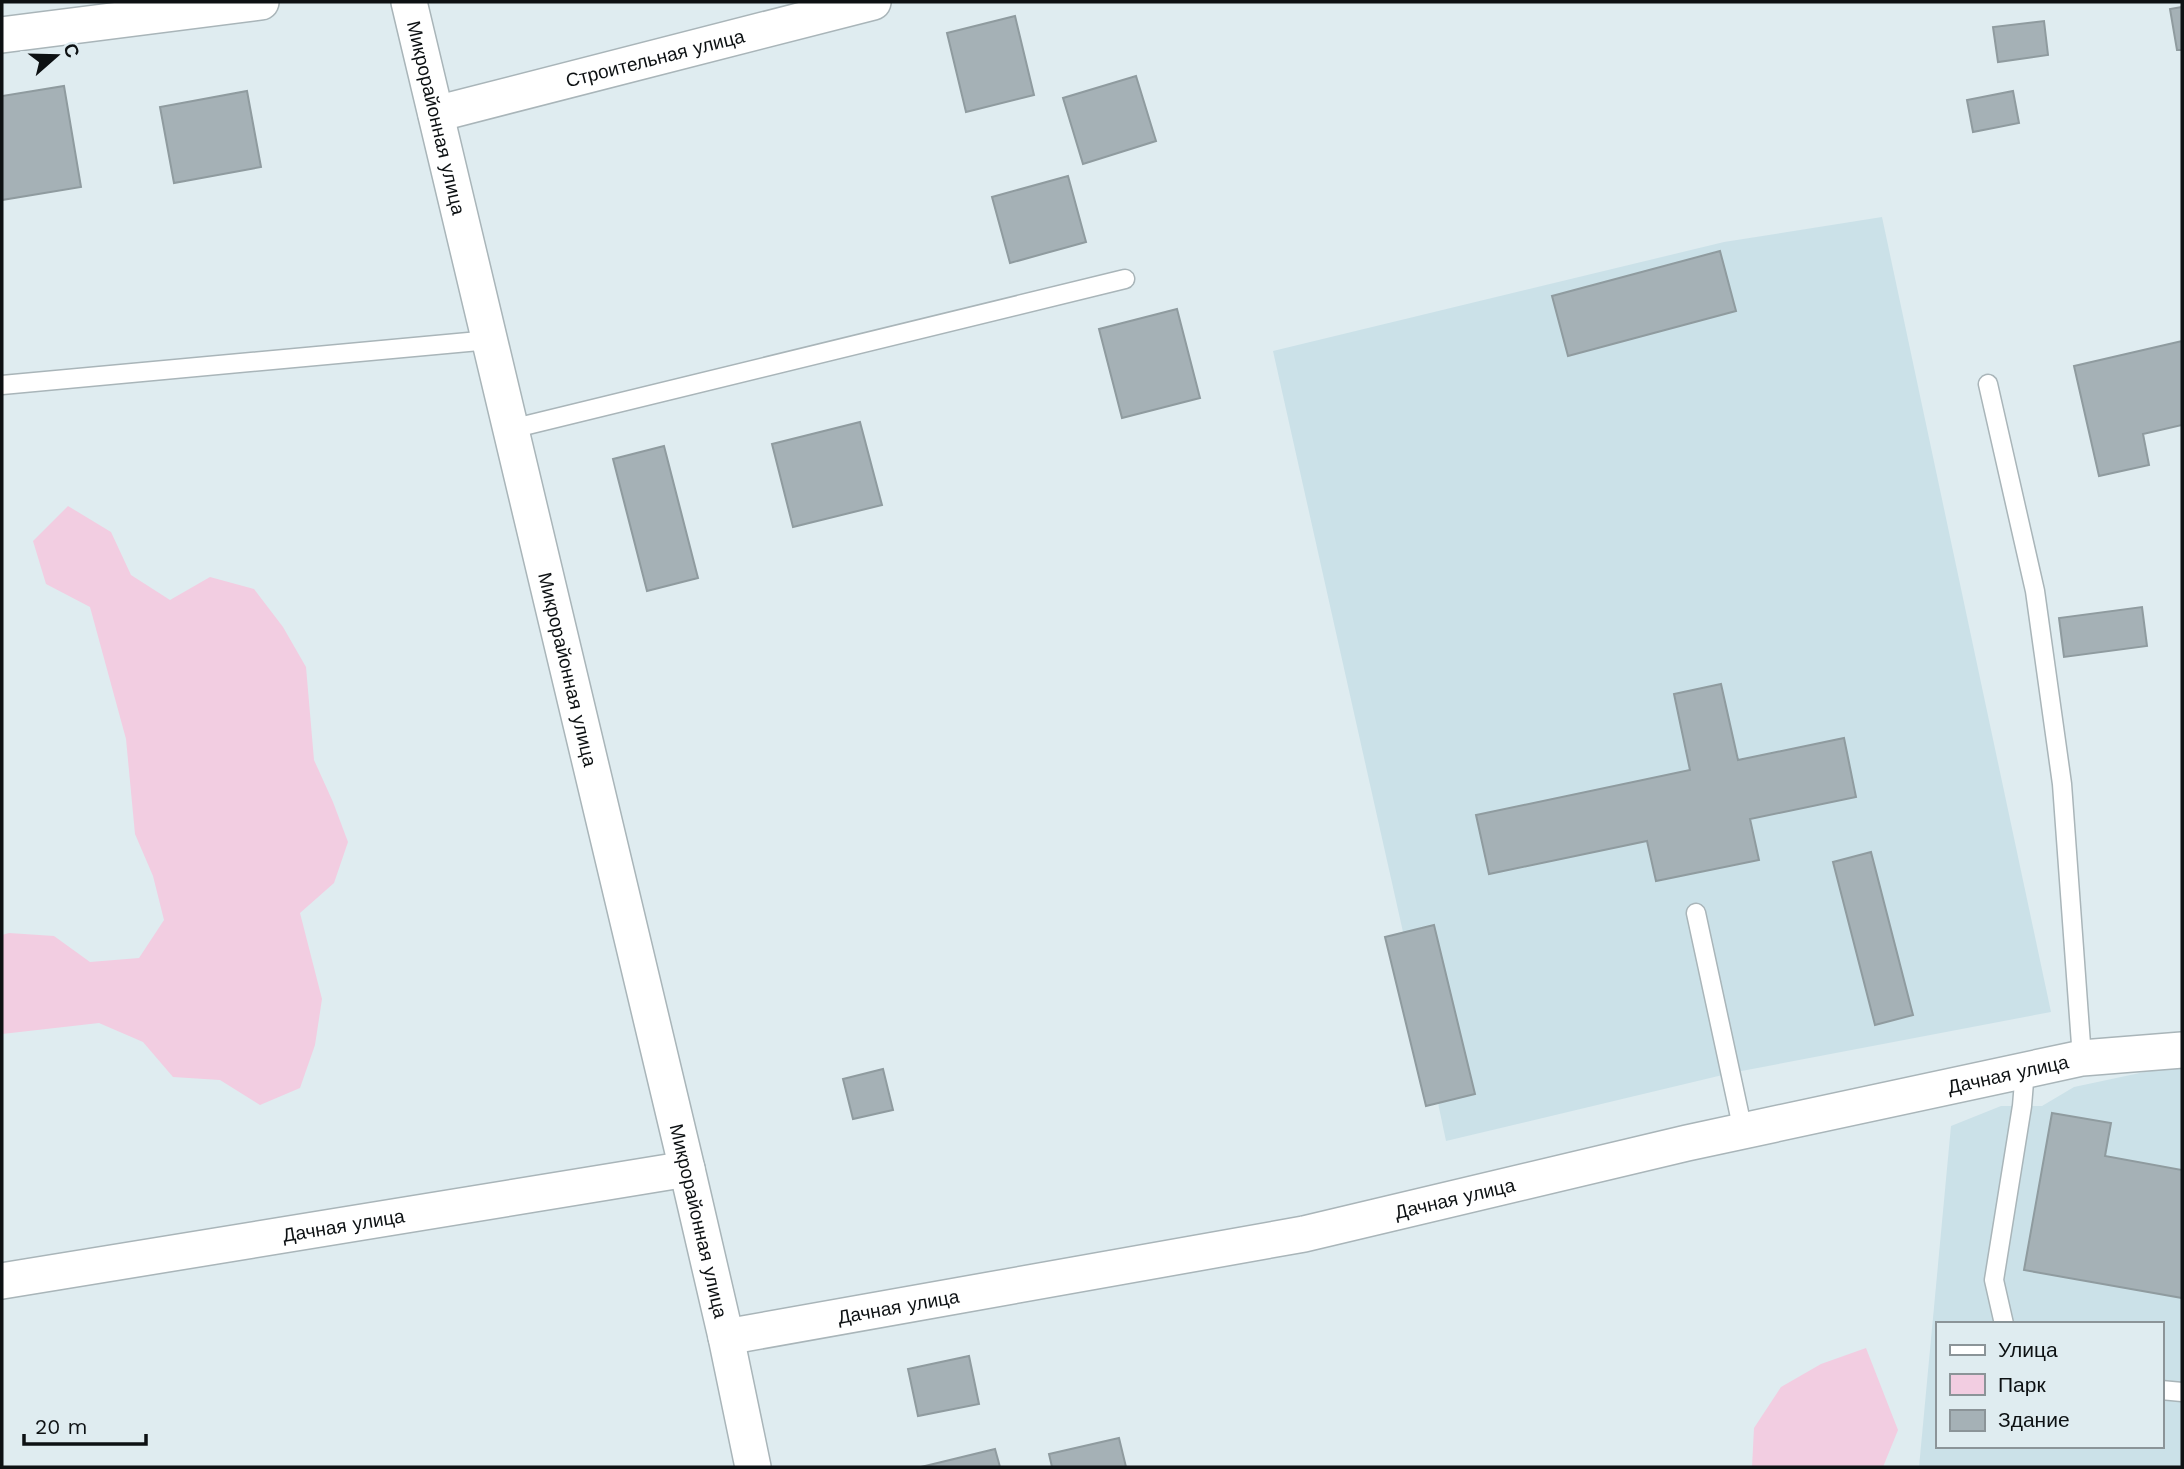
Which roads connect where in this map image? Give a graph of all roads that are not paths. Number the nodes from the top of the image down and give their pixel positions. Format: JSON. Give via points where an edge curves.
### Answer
{"nodes":[{"id":1,"x":261,"y":2,"type":"edge"},
{"id":2,"x":410,"y":2,"type":"edge"},
{"id":3,"x":873,"y":2,"type":"edge"},
{"id":4,"x":2,"y":35,"type":"edge"},
{"id":5,"x":436,"y":114,"type":"junction"},
{"id":6,"x":1125,"y":279,"type":"dead end"},
{"id":7,"x":490,"y":340,"type":"junction"},
{"id":8,"x":1988,"y":384,"type":"dead end"},
{"id":9,"x":2,"y":385,"type":"edge"},
{"id":10,"x":511,"y":429,"type":"junction"},
{"id":11,"x":1696,"y":913,"type":"dead end"},
{"id":12,"x":2182,"y":1050,"type":"edge"},
{"id":13,"x":2082,"y":1058,"type":"junction"},
{"id":14,"x":2025,"y":1070,"type":"junction"},
{"id":15,"x":1743,"y":1131,"type":"junction"},
{"id":16,"x":687,"y":1169,"type":"junction"},
{"id":17,"x":2,"y":1281,"type":"edge"},
{"id":18,"x":2004,"y":1322,"type":"edge"},
{"id":19,"x":726,"y":1337,"type":"junction"},
{"id":20,"x":2163,"y":1390,"type":"edge"},
{"id":21,"x":2182,"y":1392,"type":"edge"},
{"id":22,"x":753,"y":1467,"type":"edge"}],
"edges":[{"from":1,"to":4,"type":"street"},
{"from":2,"to":5,"type":"street","name":"Микрорайонная улица"},
{"from":3,"to":5,"type":"street","name":"Строительная улица"},
{"from":5,"to":7,"type":"street","name":"Микрорайонная улица"},
{"from":6,"to":10,"type":"lane"},
{"from":7,"to":9,"type":"lane"},
{"from":7,"to":10,"type":"street","name":"Микрорайонная улица"},
{"from":8,"to":13,"type":"lane","via":[[2043,646],[2062,784]]},
{"from":10,"to":16,"type":"street","name":"Микрорайонная улица"},
{"from":11,"to":15,"type":"lane"},
{"from":12,"to":13,"type":"street","name":"Дачная улица"},
{"from":13,"to":14,"type":"street","name":"Дачная улица"},
{"from":14,"to":15,"type":"street","name":"Дачная улица"},
{"from":14,"to":18,"type":"lane","via":[[1994,1280]]},
{"from":15,"to":19,"type":"street","name":"Дачная улица","via":[[1304,1234]]},
{"from":16,"to":17,"type":"street","name":"Дачная улица"},
{"from":16,"to":19,"type":"street","name":"Микрорайонная улица"},
{"from":19,"to":22,"type":"street","name":"Микрорайонная улица"},
{"from":20,"to":21,"type":"lane"}]}
